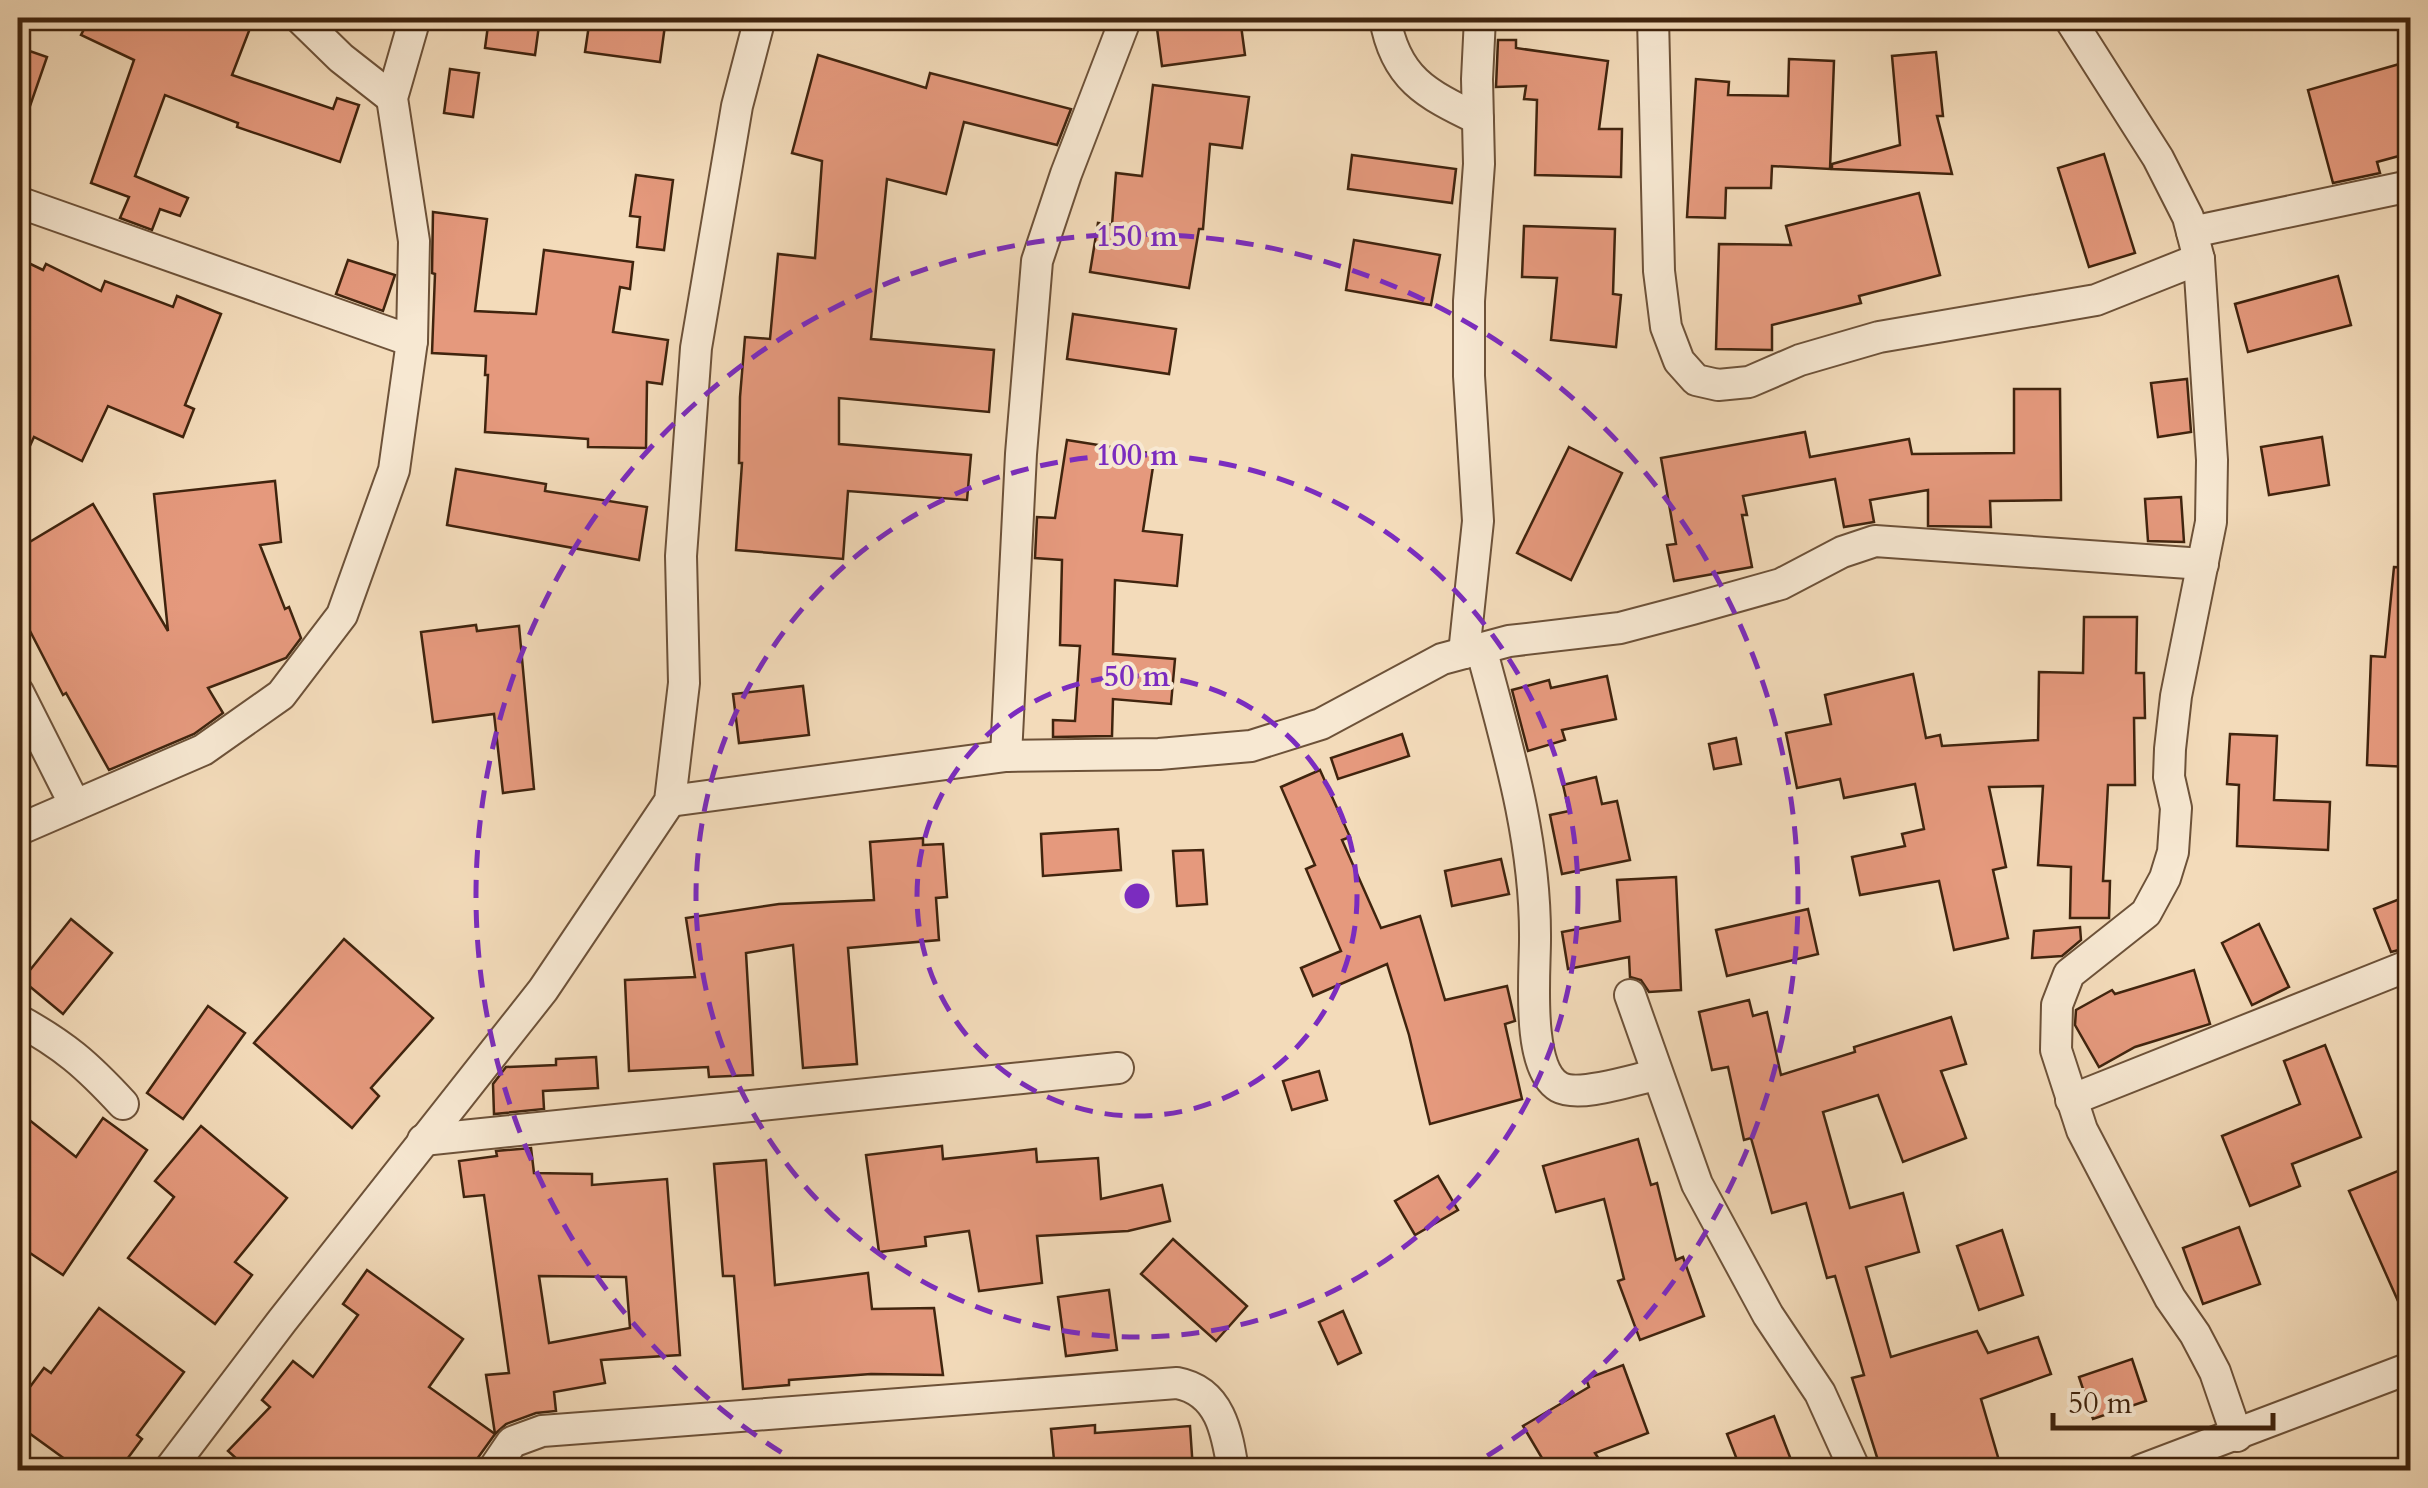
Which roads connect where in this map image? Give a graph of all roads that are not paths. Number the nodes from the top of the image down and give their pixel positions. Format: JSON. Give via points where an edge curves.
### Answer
{"nodes":[{"id":1,"x":300,"y":18,"type":"edge"},
{"id":2,"x":415,"y":18,"type":"edge"},
{"id":3,"x":760,"y":18,"type":"edge"},
{"id":4,"x":1126,"y":18,"type":"edge"},
{"id":5,"x":1385,"y":18,"type":"edge"},
{"id":6,"x":1480,"y":18,"type":"edge"},
{"id":7,"x":1652,"y":18,"type":"edge"},
{"id":8,"x":2068,"y":18,"type":"edge"},
{"id":9,"x":392,"y":98,"type":"junction"},
{"id":10,"x":1478,"y":119,"type":"junction"},
{"id":11,"x":2410,"y":186,"type":"edge"},
{"id":12,"x":18,"y":202,"type":"edge"},
{"id":13,"x":2196,"y":246,"type":"junction"},
{"id":14,"x":412,"y":342,"type":"junction"},
{"id":15,"x":2202,"y":564,"type":"junction"},
{"id":16,"x":1473,"y":651,"type":"junction"},
{"id":17,"x":18,"y":692,"type":"edge"},
{"id":18,"x":1006,"y":756,"type":"junction"},
{"id":19,"x":670,"y":801,"type":"junction"},
{"id":20,"x":75,"y":804,"type":"junction"},
{"id":21,"x":18,"y":830,"type":"edge"},
{"id":22,"x":2410,"y":964,"type":"edge"},
{"id":23,"x":1630,"y":995,"type":"dead end"},
{"id":24,"x":18,"y":1020,"type":"edge"},
{"id":25,"x":1118,"y":1068,"type":"dead end"},
{"id":26,"x":1656,"y":1075,"type":"junction"},
{"id":27,"x":2071,"y":1100,"type":"junction"},
{"id":28,"x":123,"y":1104,"type":"dead end"},
{"id":29,"x":423,"y":1140,"type":"junction"},
{"id":30,"x":2410,"y":1368,"type":"edge"},
{"id":31,"x":2237,"y":1436,"type":"junction"},
{"id":32,"x":169,"y":1470,"type":"edge"},
{"id":33,"x":493,"y":1470,"type":"edge"},
{"id":34,"x":1233,"y":1470,"type":"edge"},
{"id":35,"x":1855,"y":1470,"type":"edge"},
{"id":36,"x":2141,"y":1470,"type":"edge"}],
"edges":[{"from":1,"to":9,"type":"street"},
{"from":2,"to":9,"type":"street"},
{"from":3,"to":19,"type":"street","via":[[737,106],[696,348],[681,556],[684,683]]},
{"from":4,"to":18,"type":"street","via":[[1037,261]]},
{"from":5,"to":10,"type":"street","via":[[1401,69],[1432,96]]},
{"from":6,"to":10,"type":"street"},
{"from":7,"to":13,"type":"street","via":[[1666,327],[1696,380],[1749,382],[1879,337],[2096,300]]},
{"from":8,"to":13,"type":"street","via":[[2158,158]]},
{"from":9,"to":14,"type":"street","via":[[414,241]]},
{"from":10,"to":16,"type":"street","via":[[1469,376],[1478,521]]},
{"from":11,"to":13,"type":"street"},
{"from":12,"to":14,"type":"street"},
{"from":13,"to":15,"type":"street","via":[[2212,460]]},
{"from":14,"to":20,"type":"street","via":[[394,470],[342,616],[282,695],[203,750]]},
{"from":15,"to":16,"type":"street","via":[[1875,541],[1781,584],[1692,610]]},
{"from":15,"to":27,"type":"street","via":[[2172,731],[2173,852],[2146,913],[2069,974],[2057,1006],[2056,1050]]},
{"from":16,"to":18,"type":"street","via":[[1442,659],[1321,724],[1250,746]]},
{"from":16,"to":26,"type":"street","via":[[1520,797],[1532,866],[1532,997],[1548,1077],[1575,1092]]},
{"from":17,"to":20,"type":"street"},
{"from":18,"to":19,"type":"street"},
{"from":19,"to":29,"type":"street","via":[[543,990]]},
{"from":20,"to":21,"type":"street"},
{"from":22,"to":27,"type":"street"},
{"from":23,"to":26,"type":"street"},
{"from":24,"to":28,"type":"street","via":[[72,1053]]},
{"from":25,"to":29,"type":"street"},
{"from":26,"to":35,"type":"street","via":[[1697,1184],[1768,1315],[1820,1393]]},
{"from":27,"to":31,"type":"street","via":[[2106,1180],[2215,1372]]},
{"from":29,"to":32,"type":"street"},
{"from":30,"to":31,"type":"street"},
{"from":31,"to":36,"type":"street"},
{"from":33,"to":34,"type":"street","via":[[512,1442],[542,1431],[1177,1383],[1208,1395],[1222,1421]]}]}
